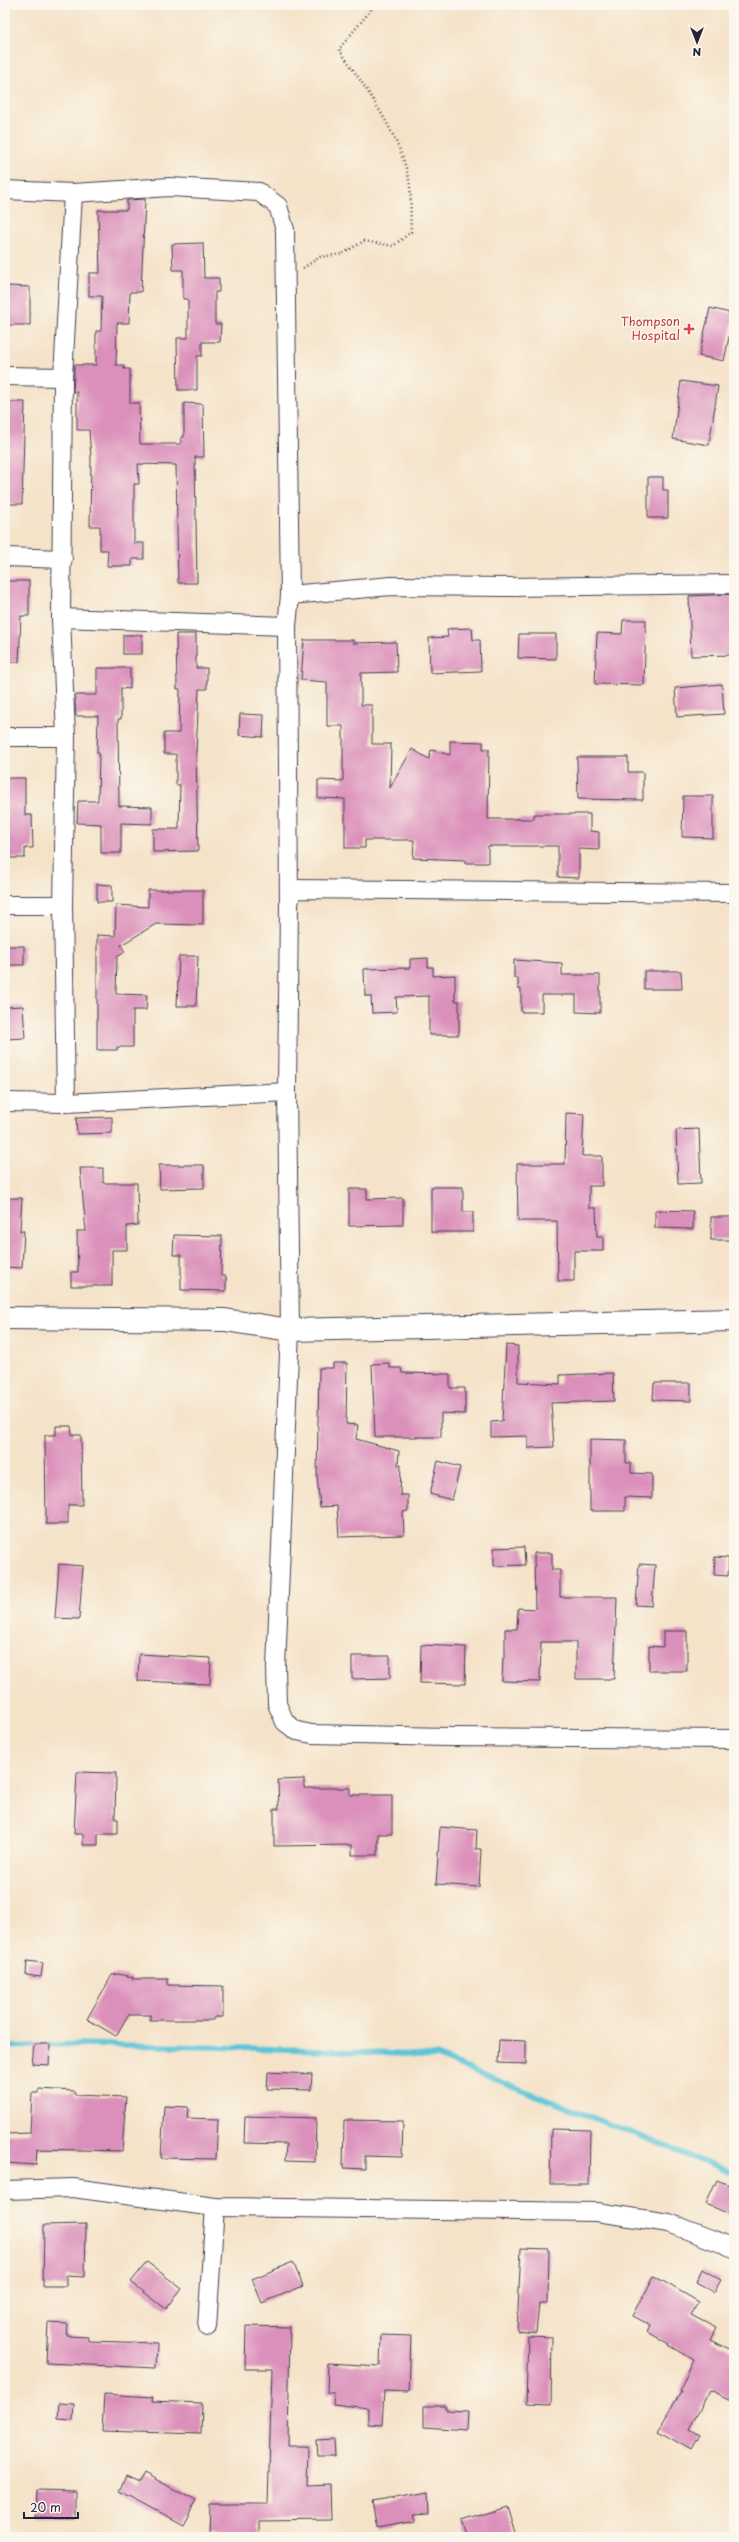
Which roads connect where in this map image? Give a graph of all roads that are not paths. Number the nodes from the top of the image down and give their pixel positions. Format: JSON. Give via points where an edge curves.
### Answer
{"nodes":[{"id":1,"x":5,"y":190,"type":"edge"},
{"id":2,"x":73,"y":193,"type":"junction"},
{"id":3,"x":5,"y":376,"type":"edge"},
{"id":4,"x":63,"y":377,"type":"junction"},
{"id":5,"x":5,"y":557,"type":"edge"},
{"id":6,"x":63,"y":559,"type":"junction"},
{"id":7,"x":734,"y":584,"type":"edge"},
{"id":8,"x":290,"y":595,"type":"junction"},
{"id":9,"x":61,"y":618,"type":"junction"},
{"id":10,"x":287,"y":626,"type":"junction"},
{"id":11,"x":5,"y":737,"type":"edge"},
{"id":12,"x":66,"y":737,"type":"junction"},
{"id":13,"x":734,"y":893,"type":"edge"},
{"id":14,"x":5,"y":905,"type":"edge"},
{"id":15,"x":63,"y":906,"type":"junction"},
{"id":16,"x":289,"y":906,"type":"junction"},
{"id":17,"x":287,"y":1092,"type":"junction"},
{"id":18,"x":5,"y":1102,"type":"edge"},
{"id":19,"x":66,"y":1103,"type":"junction"},
{"id":20,"x":5,"y":1318,"type":"edge"},
{"id":21,"x":734,"y":1320,"type":"edge"},
{"id":22,"x":290,"y":1330,"type":"junction"},
{"id":23,"x":734,"y":1739,"type":"edge"},
{"id":24,"x":5,"y":2190,"type":"edge"},
{"id":25,"x":215,"y":2207,"type":"junction"},
{"id":26,"x":734,"y":2248,"type":"edge"},
{"id":27,"x":207,"y":2327,"type":"dead end"}],
"edges":[{"from":1,"to":2,"type":"street"},
{"from":2,"to":4,"type":"street"},
{"from":2,"to":8,"type":"street","via":[[170,187],[259,192],[278,206],[286,230]]},
{"from":3,"to":4,"type":"street"},
{"from":4,"to":6,"type":"street"},
{"from":5,"to":6,"type":"street"},
{"from":6,"to":9,"type":"street"},
{"from":7,"to":8,"type":"street","via":[[391,586]]},
{"from":8,"to":10,"type":"street"},
{"from":9,"to":10,"type":"street"},
{"from":9,"to":12,"type":"street"},
{"from":10,"to":16,"type":"street"},
{"from":11,"to":12,"type":"street"},
{"from":12,"to":15,"type":"street"},
{"from":13,"to":16,"type":"street","via":[[292,889]]},
{"from":14,"to":15,"type":"street"},
{"from":15,"to":19,"type":"street"},
{"from":16,"to":17,"type":"street"},
{"from":17,"to":19,"type":"street"},
{"from":17,"to":22,"type":"street"},
{"from":18,"to":19,"type":"street"},
{"from":20,"to":22,"type":"street","via":[[225,1320]]},
{"from":21,"to":22,"type":"street"},
{"from":22,"to":23,"type":"street","via":[[276,1667],[277,1704],[285,1722],[297,1731],[369,1736]]},
{"from":24,"to":25,"type":"street","via":[[73,2188]]},
{"from":25,"to":26,"type":"street","via":[[597,2212],[669,2222]]},
{"from":25,"to":27,"type":"street"}]}
